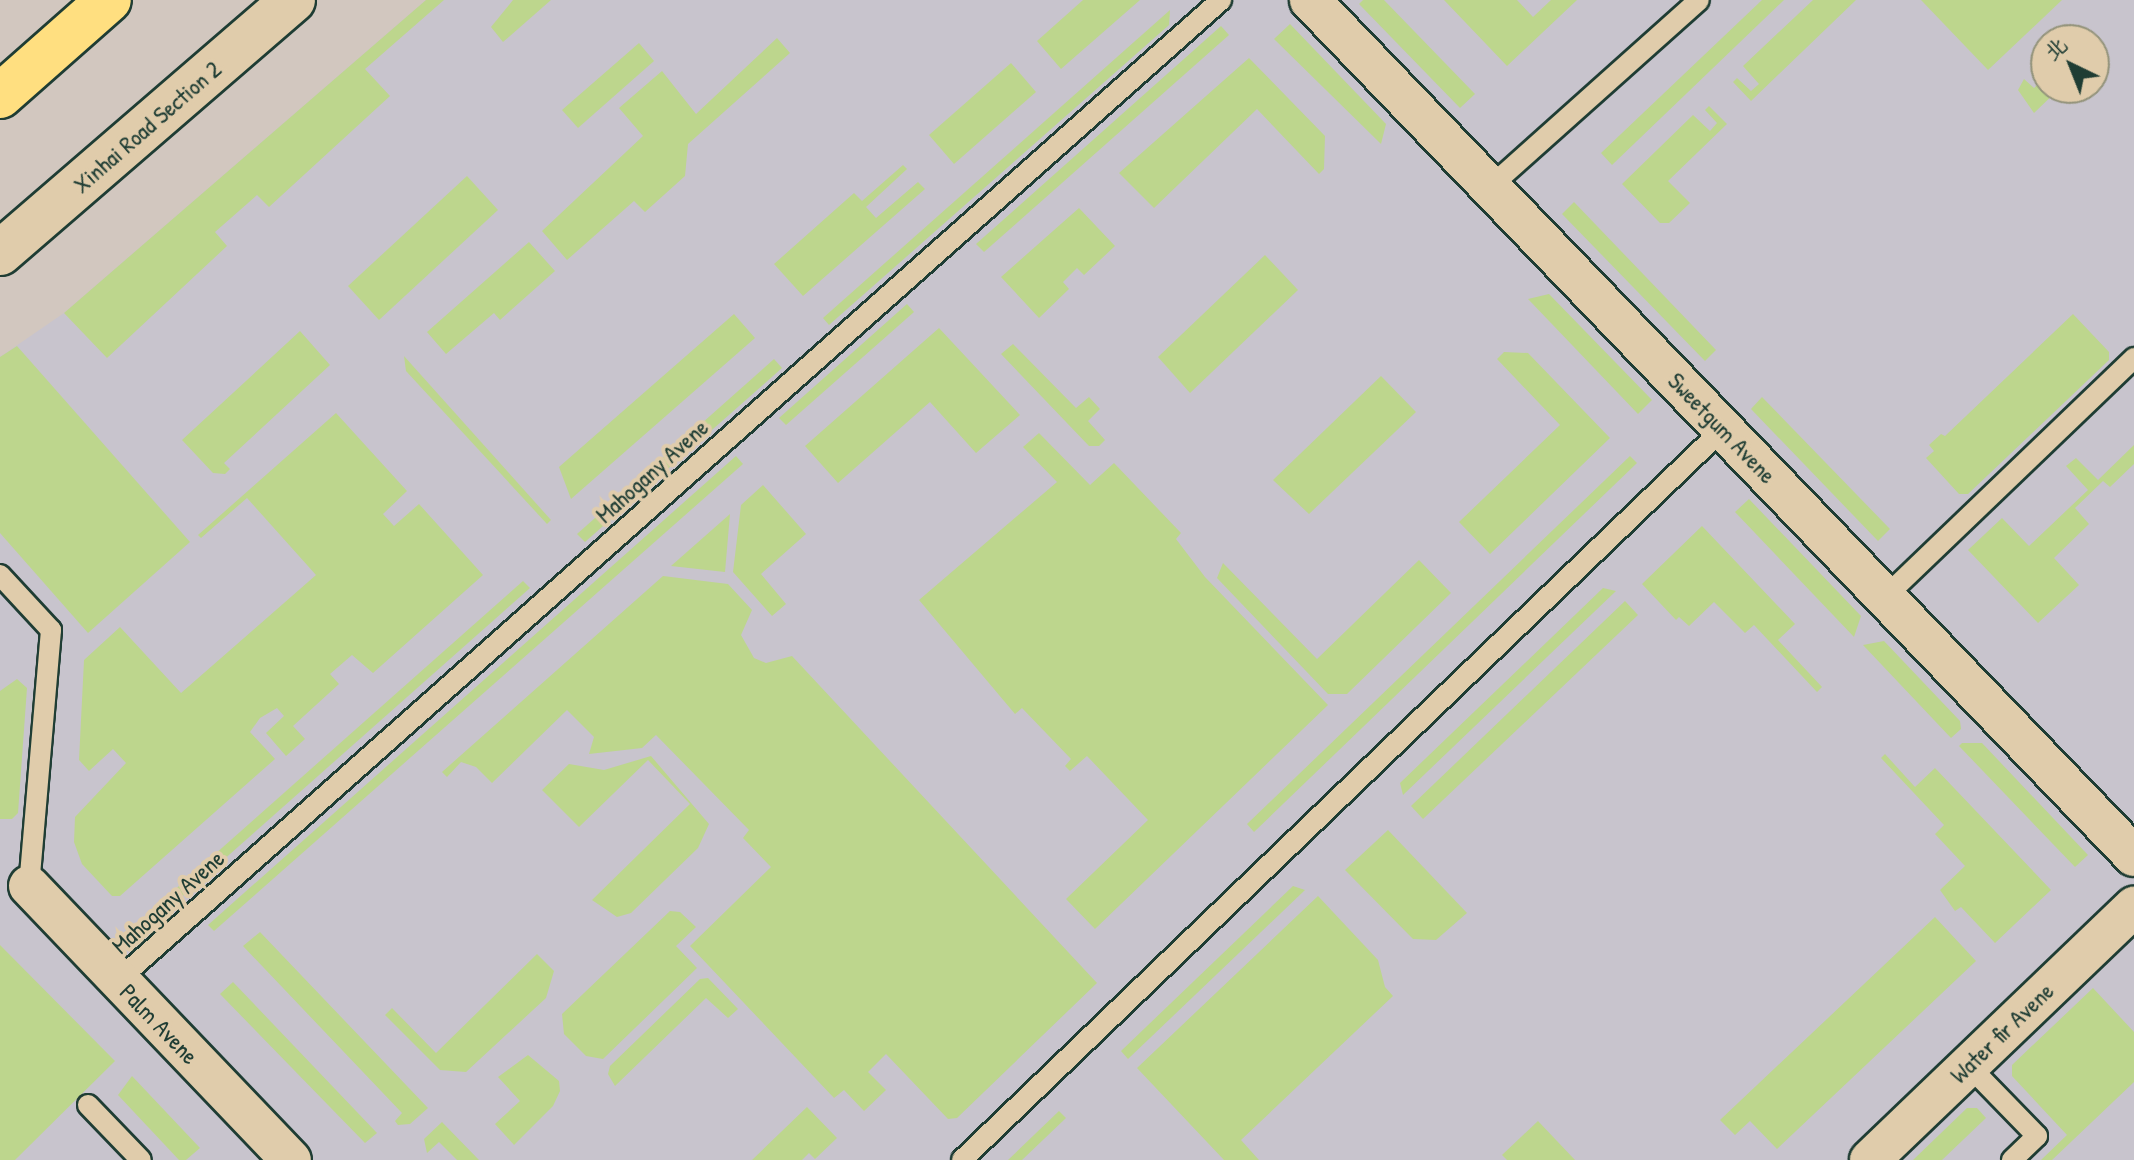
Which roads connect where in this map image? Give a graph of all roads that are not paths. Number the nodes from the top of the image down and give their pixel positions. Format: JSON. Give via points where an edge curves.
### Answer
{"nodes":[{"id":1,"x":109,"y":0,"type":"edge"},
{"id":2,"x":293,"y":0,"type":"edge"},
{"id":3,"x":1221,"y":0,"type":"edge"},
{"id":4,"x":1310,"y":0,"type":"edge"},
{"id":5,"x":1699,"y":0,"type":"edge"},
{"id":6,"x":0,"y":96,"type":"edge"},
{"id":7,"x":1490,"y":187,"type":"junction"},
{"id":8,"x":0,"y":253,"type":"edge"},
{"id":9,"x":2134,"y":358,"type":"edge"},
{"id":10,"x":1723,"y":429,"type":"junction"},
{"id":11,"x":0,"y":575,"type":"edge"},
{"id":12,"x":1886,"y":596,"type":"junction"},
{"id":13,"x":2134,"y":856,"type":"edge"},
{"id":14,"x":29,"y":886,"type":"joint"},
{"id":15,"x":2134,"y":907,"type":"edge"},
{"id":16,"x":117,"y":981,"type":"junction"},
{"id":17,"x":1968,"y":1065,"type":"junction"},
{"id":18,"x":88,"y":1105,"type":"dead end"},
{"id":19,"x":141,"y":1160,"type":"edge"},
{"id":20,"x":291,"y":1160,"type":"edge"},
{"id":21,"x":962,"y":1160,"type":"edge"},
{"id":22,"x":1870,"y":1160,"type":"edge"},
{"id":23,"x":2012,"y":1160,"type":"edge"}],
"edges":[{"from":1,"to":6,"type":"main road"},
{"from":2,"to":8,"type":"main road","name":"Xinhai Road Section 2"},
{"from":3,"to":16,"type":"lane","name":"Mahogany Avene"},
{"from":4,"to":7,"type":"street","name":"Sweetgum Avene"},
{"from":5,"to":7,"type":"lane"},
{"from":7,"to":10,"type":"street","name":"Sweetgum Avene"},
{"from":9,"to":12,"type":"lane"},
{"from":10,"to":12,"type":"street","name":"Sweetgum Avene"},
{"from":10,"to":21,"type":"lane"},
{"from":11,"to":14,"type":"lane","via":[[51,630]]},
{"from":12,"to":13,"type":"street","name":"Sweetgum Avene"},
{"from":14,"to":16,"type":"street","name":"Palm Avene"},
{"from":15,"to":17,"type":"street","name":"Water fir Avene"},
{"from":16,"to":20,"type":"street","name":"Palm Avene"},
{"from":17,"to":22,"type":"street","name":"Water fir Avene"},
{"from":17,"to":23,"type":"lane","via":[[2037,1136]]},
{"from":18,"to":19,"type":"lane"}]}
